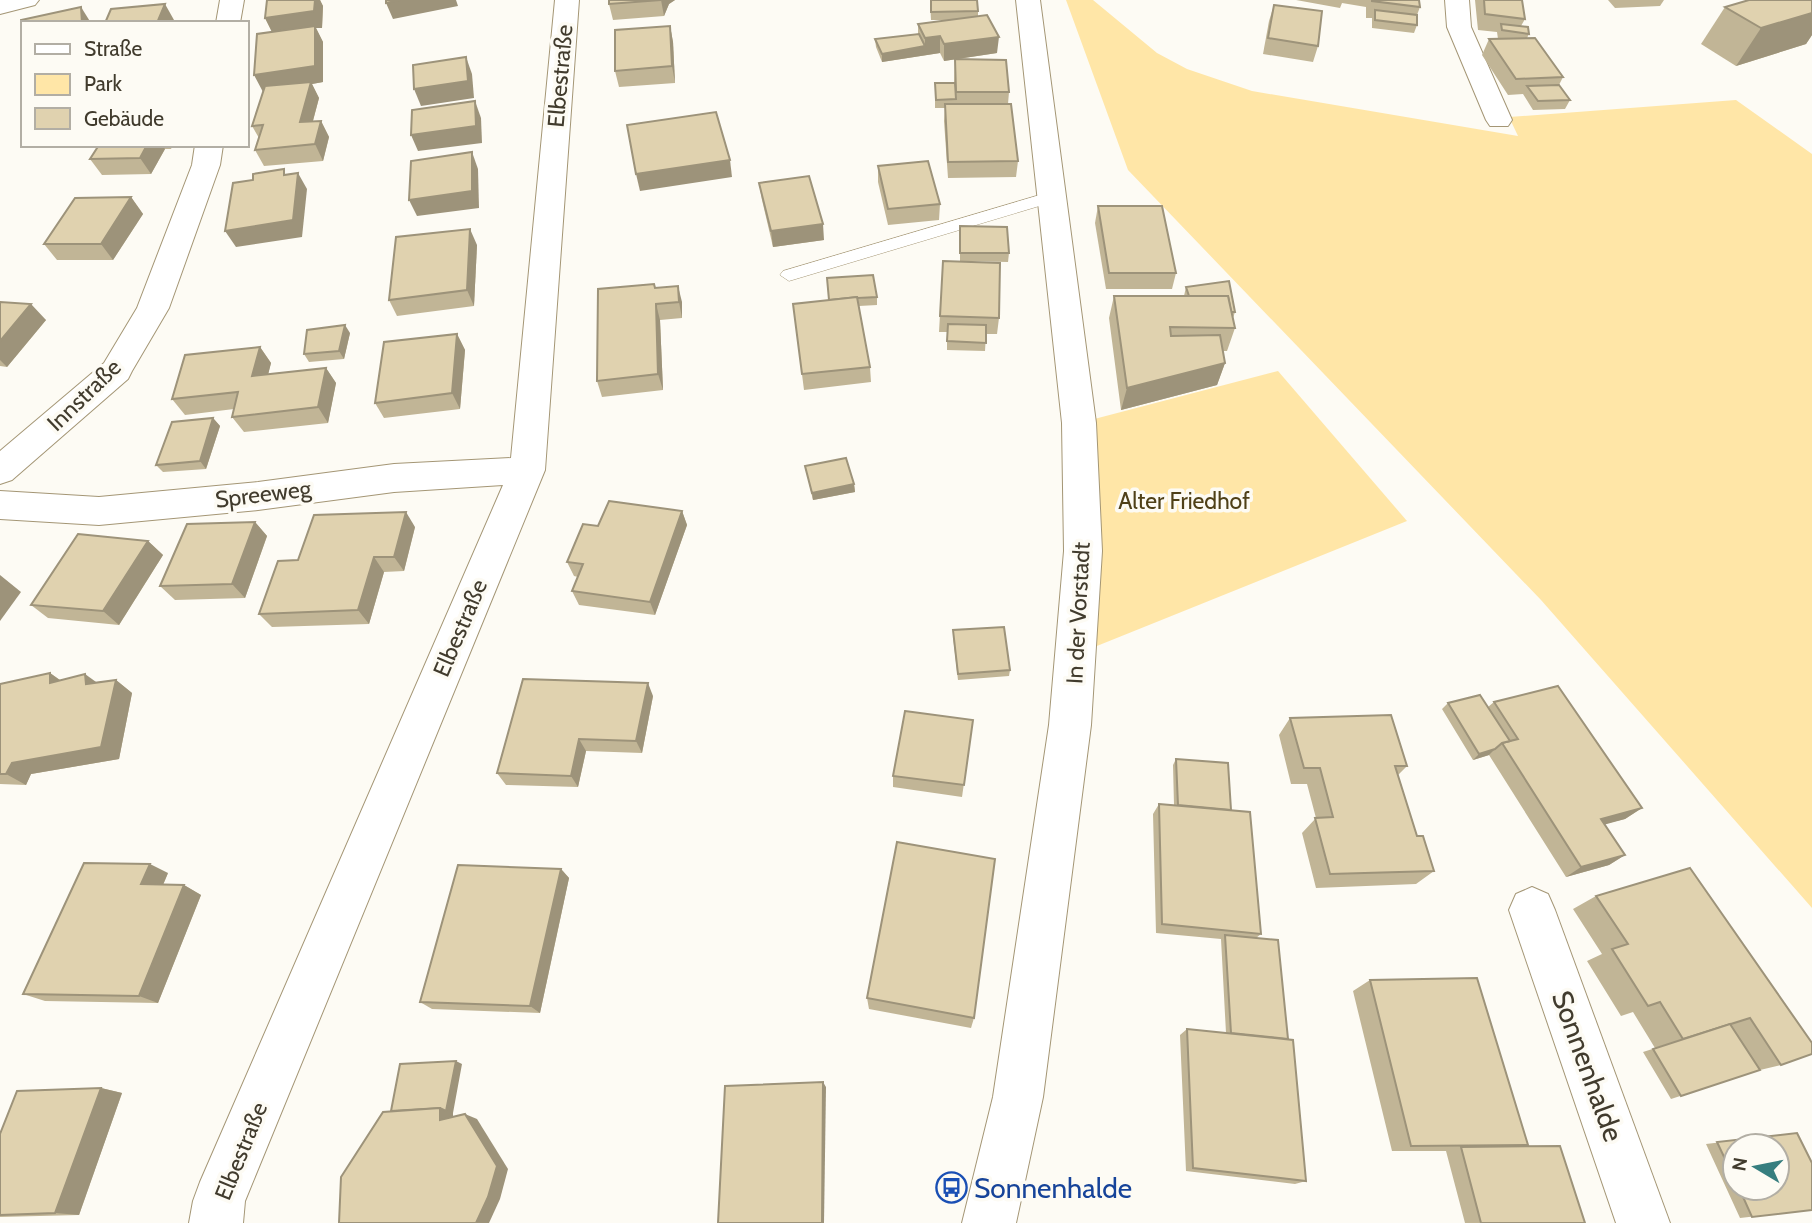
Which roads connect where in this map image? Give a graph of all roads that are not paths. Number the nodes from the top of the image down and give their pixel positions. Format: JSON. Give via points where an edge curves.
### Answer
{"nodes":[{"id":1,"x":27,"y":0,"type":"edge"},
{"id":2,"x":232,"y":0,"type":"edge"},
{"id":3,"x":567,"y":0,"type":"edge"},
{"id":4,"x":1028,"y":0,"type":"edge"},
{"id":5,"x":1457,"y":0,"type":"edge"},
{"id":6,"x":0,"y":8,"type":"edge"},
{"id":7,"x":228,"y":21,"type":"edge"},
{"id":8,"x":1499,"y":120,"type":"dead end"},
{"id":9,"x":209,"y":147,"type":"edge"},
{"id":10,"x":1050,"y":197,"type":"junction"},
{"id":11,"x":789,"y":275,"type":"dead end"},
{"id":12,"x":527,"y":470,"type":"junction"},
{"id":13,"x":0,"y":471,"type":"edge"},
{"id":14,"x":0,"y":505,"type":"edge"},
{"id":15,"x":1532,"y":909,"type":"dead end"},
{"id":16,"x":216,"y":1223,"type":"edge"},
{"id":17,"x":989,"y":1223,"type":"edge"},
{"id":18,"x":1643,"y":1223,"type":"edge"}],
"edges":[{"from":1,"to":6,"type":"street"},
{"from":2,"to":7,"type":"street"},
{"from":3,"to":12,"type":"street","name":"Elbestraße"},
{"from":4,"to":10,"type":"street","name":"In der Vorstadt"},
{"from":5,"to":8,"type":"street","via":[[1459,27]]},
{"from":9,"to":13,"type":"street","name":"Innstraße","via":[[153,308],[116,371]]},
{"from":10,"to":11,"type":"lane"},
{"from":10,"to":17,"type":"street","name":"In der Vorstadt","via":[[1079,423],[1080,618],[1070,725],[1018,1097]]},
{"from":12,"to":14,"type":"street","name":"Spreeweg","via":[[394,478],[99,511]]},
{"from":12,"to":16,"type":"street","name":"Elbestraße","via":[[219,1201]]},
{"from":15,"to":18,"type":"street","name":"Sonnenhalde"}]}
